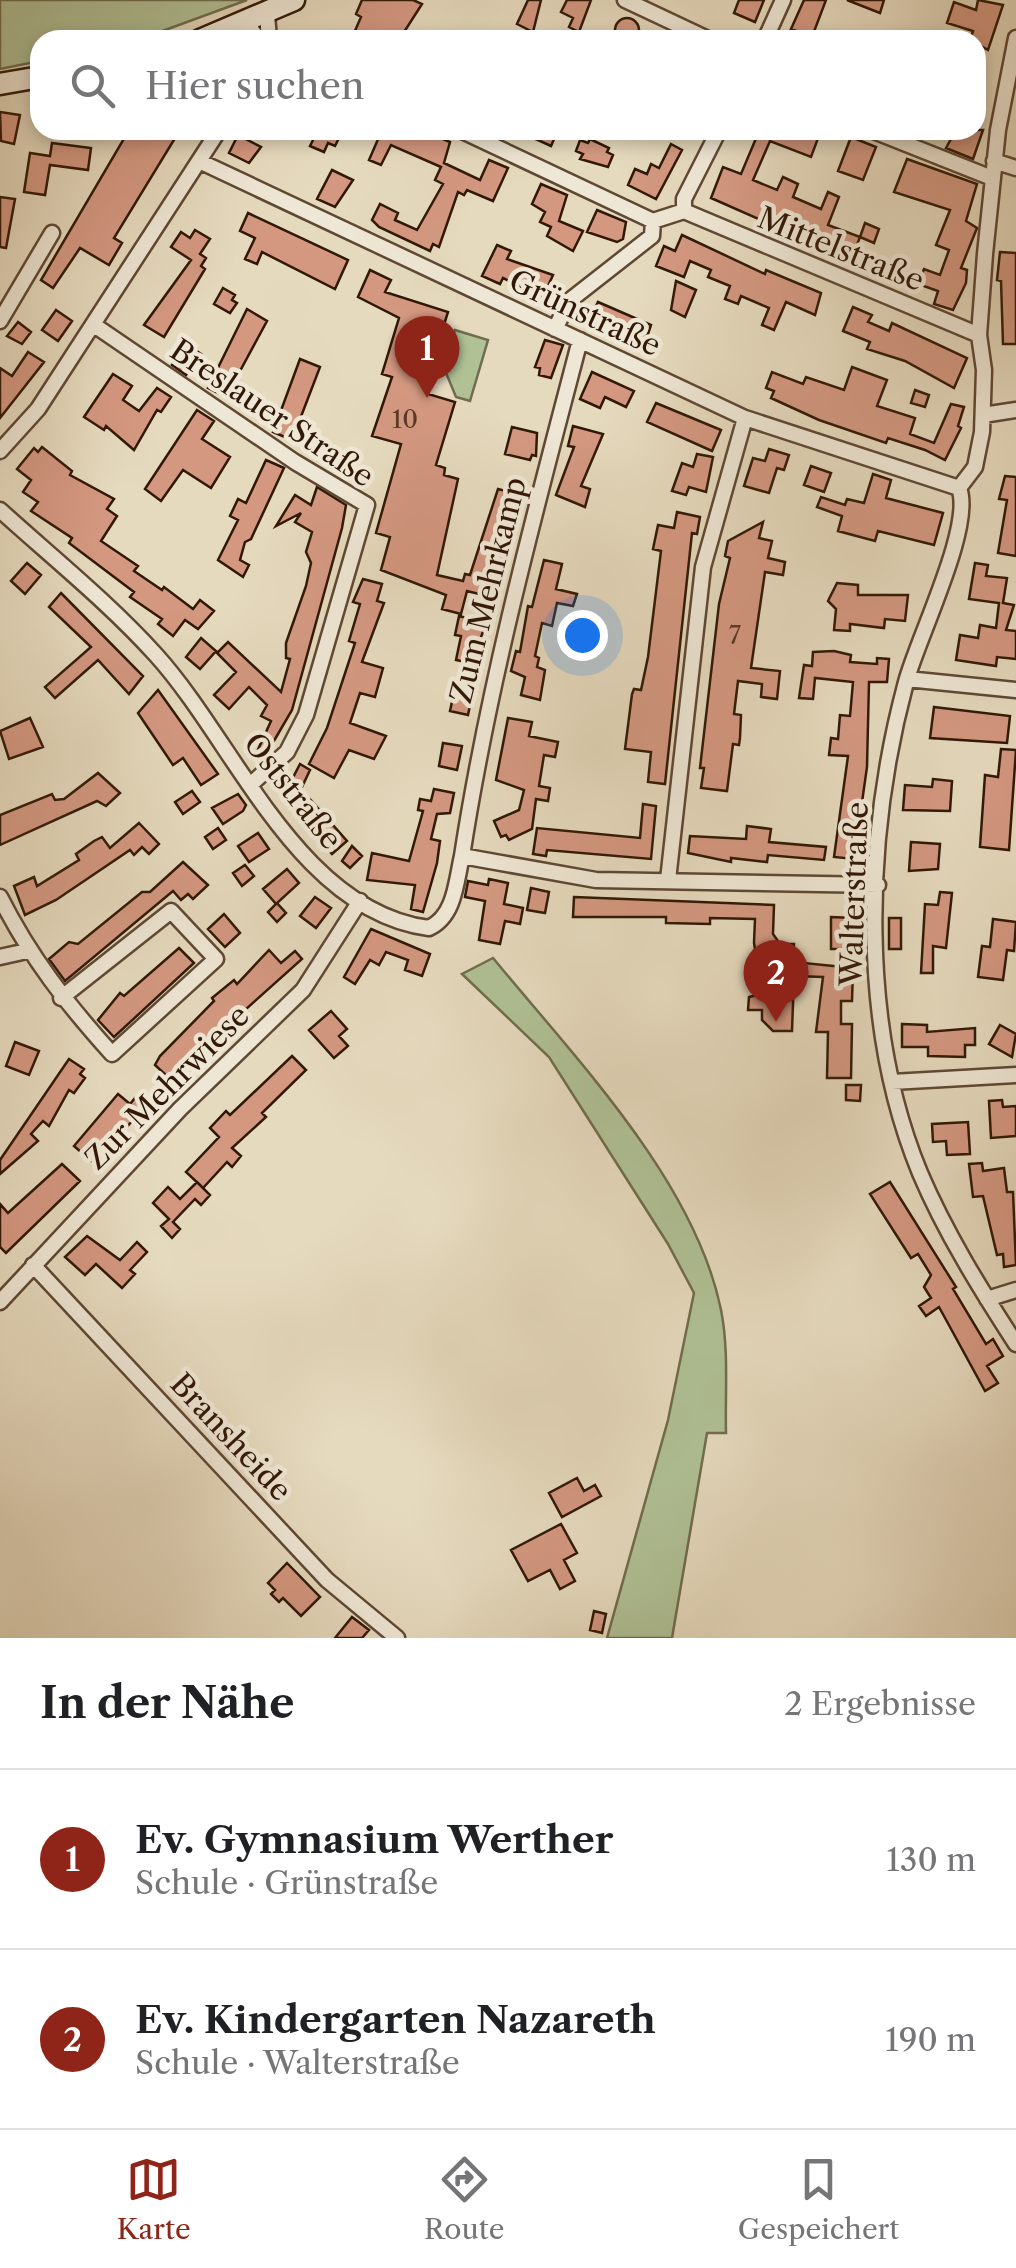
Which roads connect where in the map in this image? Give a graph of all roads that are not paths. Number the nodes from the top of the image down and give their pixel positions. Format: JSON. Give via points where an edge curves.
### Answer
{"nodes":[{"id":1,"x":294,"y":0,"type":"edge"},
{"id":2,"x":625,"y":0,"type":"edge"},
{"id":3,"x":783,"y":0,"type":"edge"},
{"id":4,"x":258,"y":25,"type":"edge"},
{"id":5,"x":689,"y":30,"type":"edge"},
{"id":6,"x":770,"y":30,"type":"edge"},
{"id":7,"x":1016,"y":38,"type":"edge"},
{"id":8,"x":30,"y":78,"type":"edge"},
{"id":9,"x":0,"y":84,"type":"edge"},
{"id":10,"x":213,"y":140,"type":"edge"},
{"id":11,"x":481,"y":140,"type":"edge"},
{"id":12,"x":714,"y":140,"type":"edge"},
{"id":13,"x":897,"y":140,"type":"edge"},
{"id":14,"x":199,"y":161,"type":"junction"},
{"id":15,"x":994,"y":161,"type":"junction"},
{"id":16,"x":1016,"y":168,"type":"edge"},
{"id":17,"x":992,"y":178,"type":"junction"},
{"id":18,"x":684,"y":212,"type":"junction"},
{"id":19,"x":653,"y":221,"type":"junction"},
{"id":20,"x":52,"y":233,"type":"dead end"},
{"id":21,"x":0,"y":321,"type":"edge"},
{"id":22,"x":94,"y":325,"type":"junction"},
{"id":23,"x":554,"y":329,"type":"junction"},
{"id":24,"x":979,"y":335,"type":"junction"},
{"id":25,"x":580,"y":340,"type":"junction"},
{"id":26,"x":1016,"y":410,"type":"edge"},
{"id":27,"x":982,"y":415,"type":"junction"},
{"id":28,"x":745,"y":418,"type":"junction"},
{"id":29,"x":0,"y":451,"type":"edge"},
{"id":30,"x":959,"y":488,"type":"junction"},
{"id":31,"x":0,"y":510,"type":"edge"},
{"id":32,"x":907,"y":679,"type":"junction"},
{"id":33,"x":1016,"y":690,"type":"edge"},
{"id":34,"x":250,"y":785,"type":"junction"},
{"id":35,"x":462,"y":856,"type":"junction"},
{"id":36,"x":668,"y":880,"type":"junction"},
{"id":37,"x":878,"y":885,"type":"junction"},
{"id":38,"x":0,"y":897,"type":"edge"},
{"id":39,"x":360,"y":900,"type":"junction"},
{"id":40,"x":27,"y":951,"type":"junction"},
{"id":41,"x":0,"y":957,"type":"edge"},
{"id":42,"x":61,"y":998,"type":"junction"},
{"id":43,"x":1016,"y":1075,"type":"edge"},
{"id":44,"x":892,"y":1082,"type":"junction"},
{"id":45,"x":32,"y":1265,"type":"junction"},
{"id":46,"x":1016,"y":1290,"type":"edge"},
{"id":47,"x":987,"y":1299,"type":"junction"},
{"id":48,"x":0,"y":1302,"type":"edge"},
{"id":49,"x":1016,"y":1344,"type":"edge"},
{"id":50,"x":397,"y":1638,"type":"edge"}],
"edges":[{"from":1,"to":4,"type":"main road"},
{"from":2,"to":5,"type":"street"},
{"from":3,"to":6,"type":"street"},
{"from":7,"to":15,"type":"street"},
{"from":8,"to":9,"type":"main road"},
{"from":10,"to":14,"type":"street"},
{"from":11,"to":19,"type":"street"},
{"from":12,"to":18,"type":"street"},
{"from":13,"to":17,"type":"street"},
{"from":14,"to":22,"type":"street"},
{"from":14,"to":23,"type":"street","name":"Grünstraße"},
{"from":15,"to":16,"type":"street"},
{"from":15,"to":17,"type":"street"},
{"from":17,"to":24,"type":"street"},
{"from":18,"to":19,"type":"street"},
{"from":18,"to":24,"type":"street","name":"Mittelstraße"},
{"from":19,"to":23,"type":"street","via":[[648,240],[569,301]]},
{"from":20,"to":21,"type":"street"},
{"from":22,"to":29,"type":"street","via":[[38,409]]},
{"from":22,"to":34,"type":"street","name":"Breslauer Straße","via":[[368,506],[306,714],[287,752]]},
{"from":23,"to":25,"type":"street","name":"Grünstraße"},
{"from":24,"to":27,"type":"street"},
{"from":25,"to":28,"type":"street","name":"Grünstraße"},
{"from":25,"to":35,"type":"street","name":"Zum Mehrkamp","via":[[492,683]]},
{"from":26,"to":27,"type":"street"},
{"from":27,"to":30,"type":"street","via":[[975,466]]},
{"from":28,"to":30,"type":"street","name":"Grünstraße"},
{"from":28,"to":36,"type":"street","via":[[703,567]]},
{"from":30,"to":32,"type":"street","name":"Walterstraße","via":[[964,516]]},
{"from":31,"to":34,"type":"street","name":"Oststraße","via":[[159,658]]},
{"from":32,"to":33,"type":"street"},
{"from":32,"to":37,"type":"street","name":"Walterstraße","via":[[888,764]]},
{"from":34,"to":39,"type":"street","name":"Oststraße","via":[[320,872]]},
{"from":35,"to":36,"type":"street","via":[[596,880]]},
{"from":35,"to":39,"type":"street","name":"Oststraße","via":[[449,909],[429,928]]},
{"from":36,"to":37,"type":"street"},
{"from":37,"to":44,"type":"street","name":"Walterstraße","via":[[874,946]]},
{"from":38,"to":40,"type":"street"},
{"from":39,"to":45,"type":"street","name":"Zur Mehrwiese","via":[[303,990]]},
{"from":40,"to":41,"type":"street"},
{"from":40,"to":42,"type":"street"},
{"from":42,"to":42,"type":"street","via":[[112,1054],[216,958],[170,910]]},
{"from":43,"to":44,"type":"street"},
{"from":44,"to":47,"type":"street","name":"Walterstraße","via":[[920,1172]]},
{"from":45,"to":48,"type":"street","name":"Zur Mehrwiese"},
{"from":45,"to":50,"type":"street","name":"Bransheide","via":[[327,1580]]},
{"from":46,"to":47,"type":"street"},
{"from":47,"to":49,"type":"street","name":"Walterstraße"}]}
